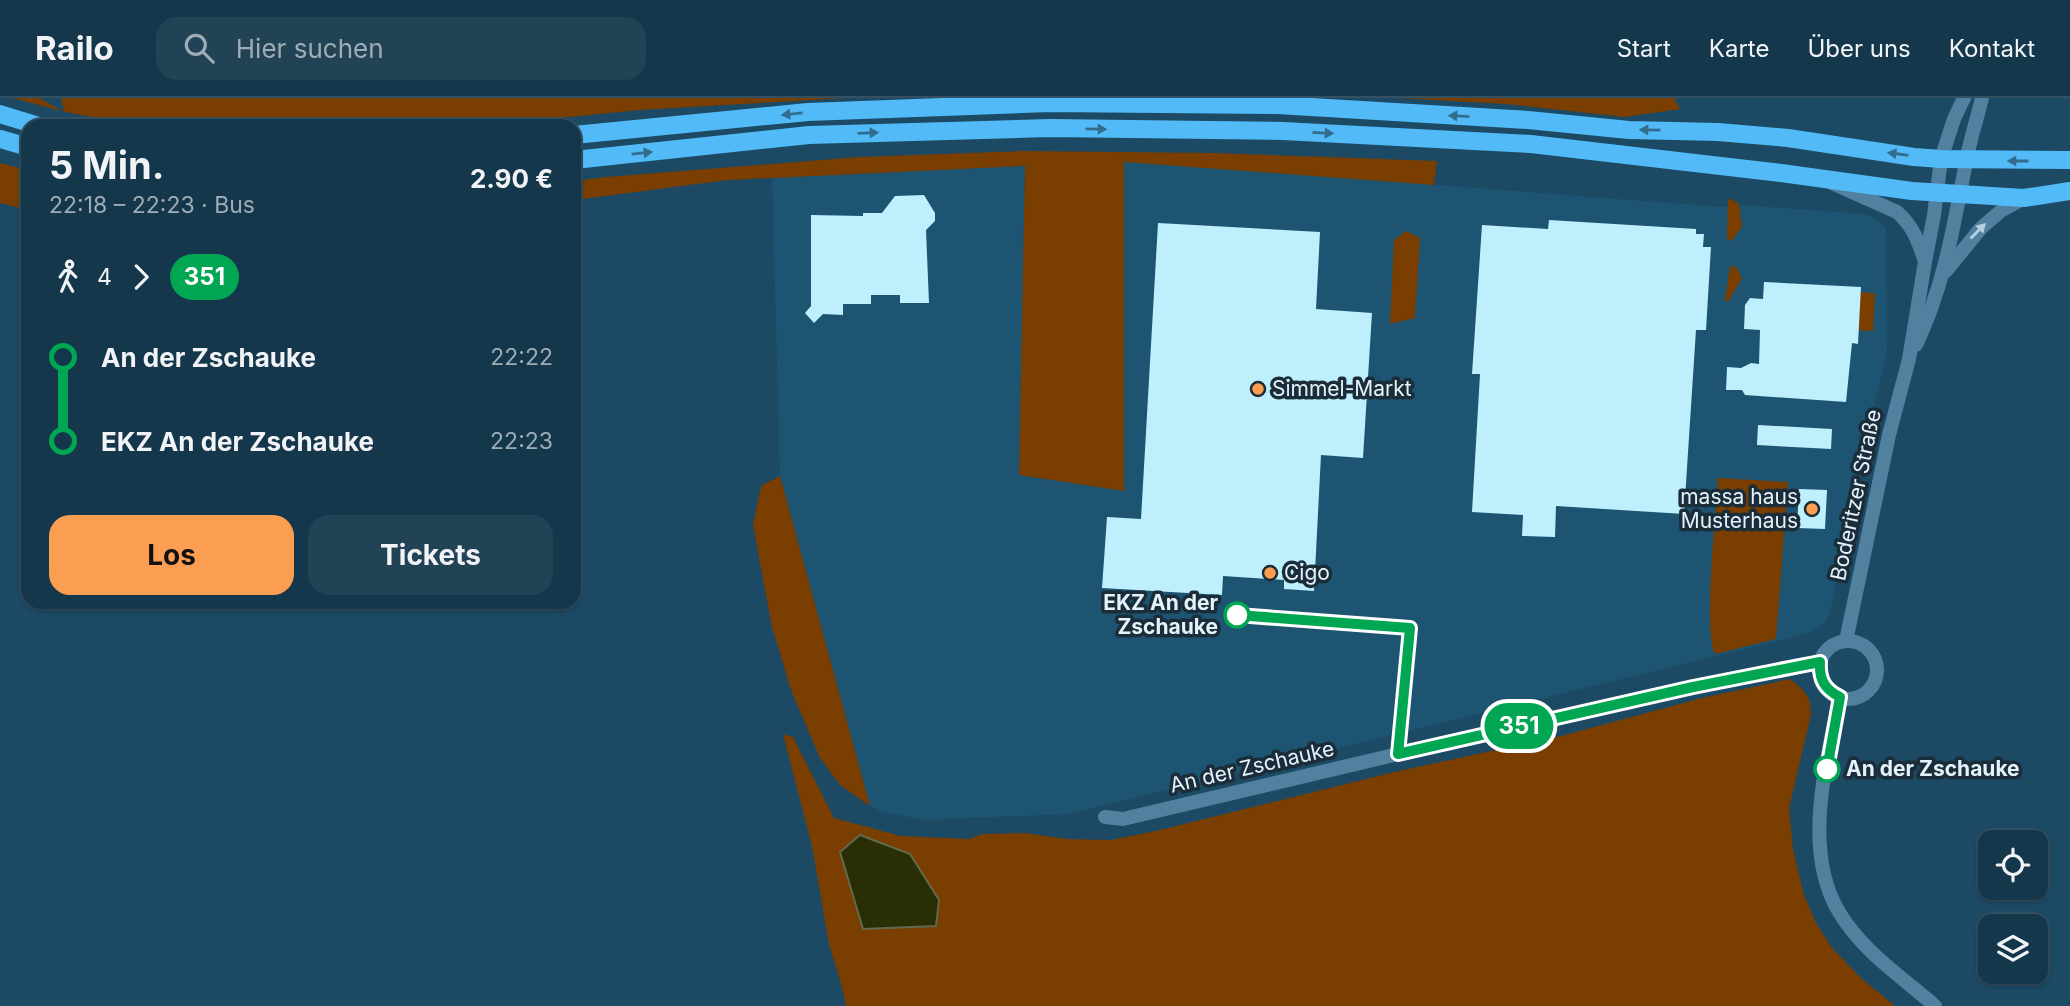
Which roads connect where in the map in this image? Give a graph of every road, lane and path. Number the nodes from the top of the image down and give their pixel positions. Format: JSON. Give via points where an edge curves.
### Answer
{"nodes":[{"id":1,"x":1964,"y":98,"type":"edge"},
{"id":2,"x":1982,"y":98,"type":"edge"},
{"id":3,"x":0,"y":114,"type":"edge"},
{"id":4,"x":21,"y":120,"type":"edge"},
{"id":5,"x":581,"y":134,"type":"edge"},
{"id":6,"x":0,"y":139,"type":"edge"},
{"id":7,"x":21,"y":145,"type":"edge"},
{"id":8,"x":581,"y":159,"type":"edge"},
{"id":9,"x":1941,"y":159,"type":"junction"},
{"id":10,"x":1966,"y":160,"type":"junction"},
{"id":11,"x":2070,"y":160,"type":"edge"},
{"id":12,"x":1825,"y":180,"type":"junction"},
{"id":13,"x":2070,"y":191,"type":"edge"},
{"id":14,"x":1937,"y":192,"type":"junction"},
{"id":15,"x":1961,"y":193,"type":"junction"},
{"id":16,"x":2024,"y":198,"type":"junction"},
{"id":17,"x":1924,"y":262,"type":"junction"},
{"id":18,"x":1942,"y":275,"type":"junction"},
{"id":19,"x":1909,"y":359,"type":"junction"},
{"id":20,"x":1846,"y":641,"type":"junction"},
{"id":21,"x":1820,"y":662,"type":"junction"},
{"id":22,"x":1840,"y":697,"type":"junction"},
{"id":23,"x":1105,"y":817,"type":"dead end"},
{"id":24,"x":1935,"y":1006,"type":"edge"}],
"edges":[{"from":1,"to":9,"type":"street","name":"Boderitzer Straße"},
{"from":2,"to":10,"type":"street","name":"Boderitzer Straße"},
{"from":3,"to":4,"type":"main road"},
{"from":9,"to":5,"type":"main road","one_way":true,"via":[[1718,132],[1629,130],[1278,104],[1049,103],[808,112]]},
{"from":6,"to":7,"type":"main road"},
{"from":8,"to":12,"type":"main road","one_way":true,"via":[[809,135],[1050,128],[1283,131],[1531,145]]},
{"from":9,"to":10,"type":"main road"},
{"from":9,"to":14,"type":"street","name":"Boderitzer Straße"},
{"from":11,"to":10,"type":"main road","one_way":true},
{"from":10,"to":15,"type":"street","name":"Boderitzer Straße"},
{"from":12,"to":14,"type":"main road"},
{"from":12,"to":17,"type":"street","name":"Boderitzer Straße","via":[[1905,219],[1916,234]]},
{"from":13,"to":16,"type":"main road"},
{"from":14,"to":15,"type":"main road"},
{"from":14,"to":17,"type":"street","name":"Boderitzer Straße"},
{"from":15,"to":16,"type":"main road"},
{"from":15,"to":18,"type":"street","name":"Boderitzer Straße"},
{"from":18,"to":16,"type":"street","name":"Boderitzer Straße","one_way":true,"via":[[1981,228]]},
{"from":17,"to":19,"type":"street","name":"Boderitzer Straße"},
{"from":18,"to":19,"type":"street","name":"Boderitzer Straße"},
{"from":19,"to":20,"type":"street","name":"Boderitzer Straße"},
{"from":20,"to":21,"type":"street","via":[[1825,651]]},
{"from":20,"to":22,"type":"street","via":[[1867,648],[1877,668],[1869,689],[1850,699]]},
{"from":21,"to":22,"type":"street","via":[[1823,685]]},
{"from":21,"to":23,"type":"street","name":"An der Zschauke","via":[[1693,687],[1123,819]]},
{"from":22,"to":24,"type":"street","via":[[1821,803],[1819,846],[1829,891],[1854,932]]}]}
